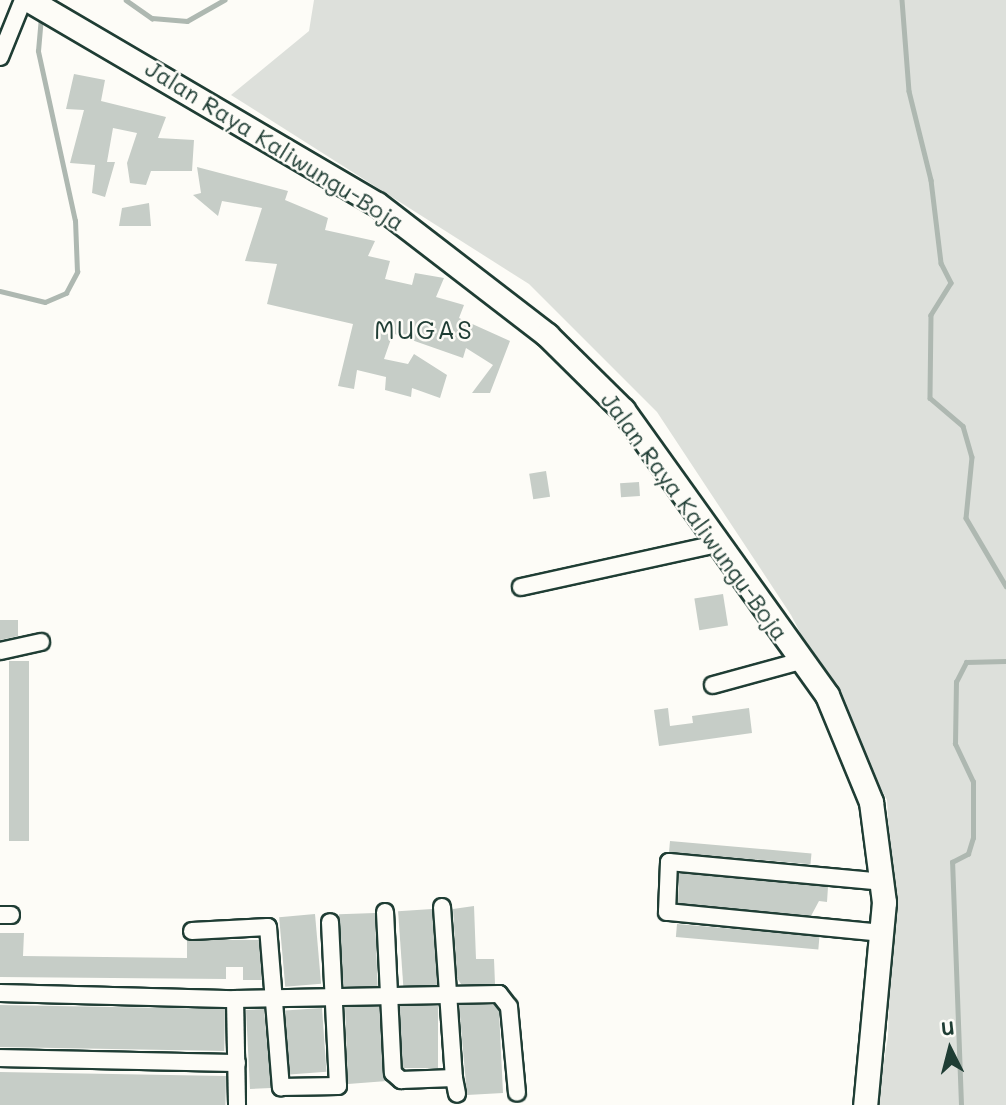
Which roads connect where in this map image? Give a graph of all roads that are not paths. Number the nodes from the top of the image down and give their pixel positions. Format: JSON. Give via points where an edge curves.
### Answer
{"nodes":[{"id":1,"x":29,"y":1,"type":"edge"},
{"id":2,"x":6,"y":15,"type":"edge"},
{"id":3,"x":0,"y":57,"type":"edge"},
{"id":4,"x":716,"y":544,"type":"junction"},
{"id":5,"x":521,"y":587,"type":"dead end"},
{"id":6,"x":41,"y":642,"type":"dead end"},
{"id":7,"x":0,"y":651,"type":"edge"},
{"id":8,"x":801,"y":662,"type":"junction"},
{"id":9,"x":713,"y":685,"type":"dead end"},
{"id":10,"x":884,"y":881,"type":"junction"},
{"id":11,"x":442,"y":907,"type":"dead end"},
{"id":12,"x":385,"y":912,"type":"dead end"},
{"id":13,"x":330,"y":922,"type":"dead end"},
{"id":14,"x":192,"y":930,"type":"dead end"},
{"id":15,"x":882,"y":933,"type":"junction"},
{"id":16,"x":0,"y":993,"type":"edge"},
{"id":17,"x":447,"y":993,"type":"junction"},
{"id":18,"x":390,"y":996,"type":"junction"},
{"id":19,"x":335,"y":998,"type":"junction"},
{"id":20,"x":235,"y":999,"type":"junction"},
{"id":21,"x":273,"y":999,"type":"junction"},
{"id":22,"x":0,"y":1058,"type":"edge"},
{"id":23,"x":237,"y":1063,"type":"junction"},
{"id":24,"x":517,"y":1093,"type":"dead end"},
{"id":25,"x":237,"y":1105,"type":"edge"},
{"id":26,"x":865,"y":1105,"type":"edge"}],
"edges":[{"from":1,"to":2,"type":"street"},
{"from":1,"to":4,"type":"main road","name":"Jalan Raya Kaliwungu-Boja","via":[[72,22],[377,204],[547,335],[623,410]]},
{"from":2,"to":3,"type":"street"},
{"from":4,"to":5,"type":"street"},
{"from":4,"to":8,"type":"main road","name":"Jalan Raya Kaliwungu-Boja"},
{"from":6,"to":7,"type":"street"},
{"from":8,"to":9,"type":"street"},
{"from":8,"to":10,"type":"main road","name":"Jalan Raya Kaliwungu-Boja","via":[[827,695],[857,762],[879,832]]},
{"from":10,"to":15,"type":"main road","name":"Jalan Raya Kaliwungu-Boja"},
{"from":10,"to":15,"type":"street","via":[[669,862],[667,912]]},
{"from":11,"to":17,"type":"street"},
{"from":12,"to":18,"type":"street"},
{"from":13,"to":19,"type":"street"},
{"from":14,"to":21,"type":"street","via":[[268,927]]},
{"from":15,"to":26,"type":"main road","name":"Jalan Raya Kaliwungu-Boja"},
{"from":16,"to":20,"type":"street"},
{"from":17,"to":18,"type":"street"},
{"from":17,"to":18,"type":"street","via":[[455,1086],[401,1080],[393,1073]]},
{"from":17,"to":24,"type":"street","via":[[506,999]]},
{"from":18,"to":19,"type":"street"},
{"from":19,"to":21,"type":"street"},
{"from":19,"to":21,"type":"street","via":[[338,1086],[292,1087],[281,1087]]},
{"from":20,"to":21,"type":"street"},
{"from":20,"to":23,"type":"street"},
{"from":22,"to":23,"type":"street"},
{"from":23,"to":25,"type":"street"}]}
